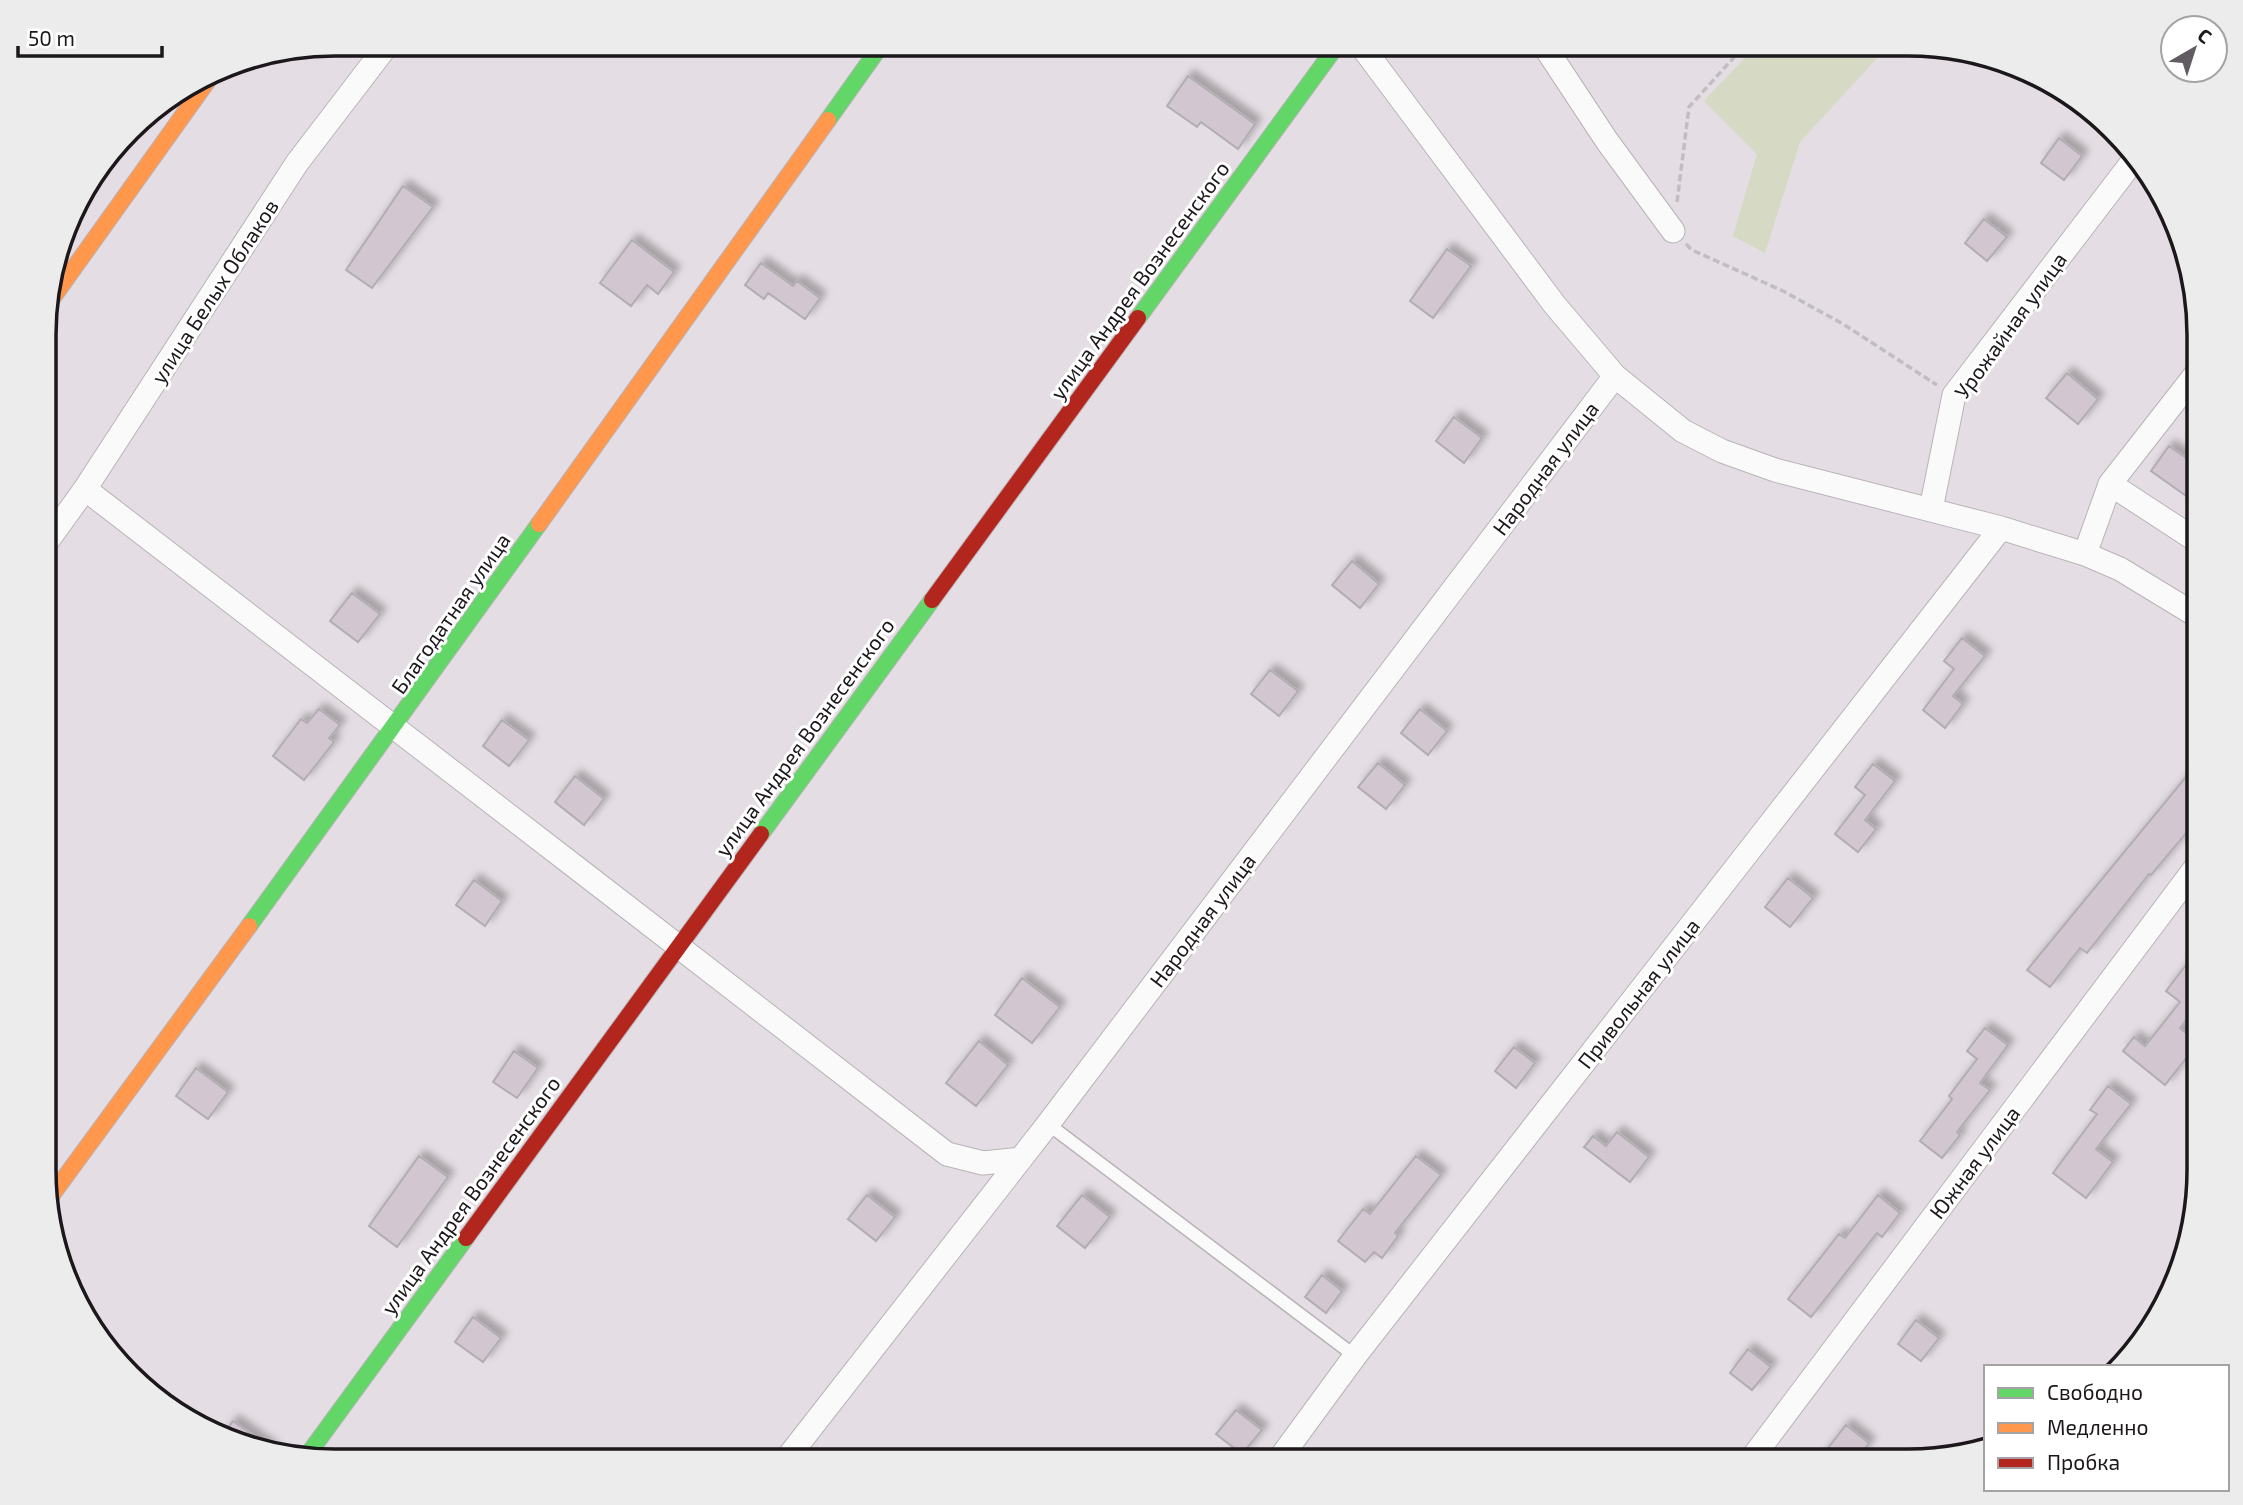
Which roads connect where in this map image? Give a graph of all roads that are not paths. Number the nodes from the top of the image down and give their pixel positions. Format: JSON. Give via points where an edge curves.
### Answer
{"nodes":[{"id":1,"x":379,"y":56,"type":"edge"},
{"id":2,"x":873,"y":56,"type":"edge"},
{"id":3,"x":1329,"y":56,"type":"edge"},
{"id":4,"x":1369,"y":56,"type":"edge"},
{"id":5,"x":1551,"y":56,"type":"edge"},
{"id":6,"x":201,"y":90,"type":"edge"},
{"id":7,"x":2129,"y":166,"type":"edge"},
{"id":8,"x":1673,"y":231,"type":"road end"},
{"id":9,"x":60,"y":288,"type":"edge"},
{"id":10,"x":1615,"y":376,"type":"junction"},
{"id":11,"x":2187,"y":385,"type":"edge"},
{"id":12,"x":2110,"y":484,"type":"junction"},
{"id":13,"x":85,"y":489,"type":"junction"},
{"id":14,"x":1931,"y":509,"type":"junction"},
{"id":15,"x":2001,"y":528,"type":"junction"},
{"id":16,"x":56,"y":529,"type":"edge"},
{"id":17,"x":2187,"y":534,"type":"edge"},
{"id":18,"x":2085,"y":554,"type":"junction"},
{"id":19,"x":2187,"y":610,"type":"edge"},
{"id":20,"x":396,"y":725,"type":"junction"},
{"id":21,"x":2187,"y":879,"type":"edge"},
{"id":22,"x":677,"y":946,"type":"junction"},
{"id":23,"x":1048,"y":1124,"type":"junction"},
{"id":24,"x":1021,"y":1159,"type":"junction"},
{"id":25,"x":57,"y":1188,"type":"edge"},
{"id":26,"x":1355,"y":1356,"type":"junction"},
{"id":27,"x":313,"y":1448,"type":"edge"},
{"id":28,"x":794,"y":1449,"type":"edge"},
{"id":29,"x":1287,"y":1449,"type":"edge"},
{"id":30,"x":1759,"y":1449,"type":"edge"}],
"edges":[{"from":1,"to":13,"type":"street","name":"улица Белых Облаков","via":[[297,163]]},
{"from":2,"to":20,"type":"street","name":"Благодатная улица"},
{"from":3,"to":22,"type":"street","name":"улица Андрея Вознесенского"},
{"from":4,"to":10,"type":"street","via":[[1553,304]]},
{"from":5,"to":8,"type":"street"},
{"from":6,"to":9,"type":"street"},
{"from":7,"to":14,"type":"street","name":"Урожайная улица","via":[[1954,395]]},
{"from":10,"to":14,"type":"street","via":[[1683,431],[1723,451],[1775,470]]},
{"from":10,"to":23,"type":"street","name":"Народная улица"},
{"from":11,"to":12,"type":"street"},
{"from":12,"to":17,"type":"street"},
{"from":12,"to":18,"type":"street"},
{"from":13,"to":16,"type":"street","name":"улица Белых Облаков"},
{"from":13,"to":20,"type":"street"},
{"from":14,"to":15,"type":"street"},
{"from":15,"to":18,"type":"street"},
{"from":15,"to":26,"type":"street","name":"Привольная улица"},
{"from":18,"to":19,"type":"street","via":[[2120,569]]},
{"from":20,"to":22,"type":"street"},
{"from":20,"to":25,"type":"street","name":"Благодатная улица"},
{"from":21,"to":30,"type":"street","name":"Южная улица"},
{"from":22,"to":24,"type":"street","via":[[947,1154],[983,1163]]},
{"from":22,"to":27,"type":"street","name":"улица Андрея Вознесенского"},
{"from":23,"to":24,"type":"street","name":"Народная улица"},
{"from":23,"to":26,"type":"lane"},
{"from":24,"to":28,"type":"street","name":"Народная улица"},
{"from":26,"to":29,"type":"street","name":"Привольная улица"}]}
